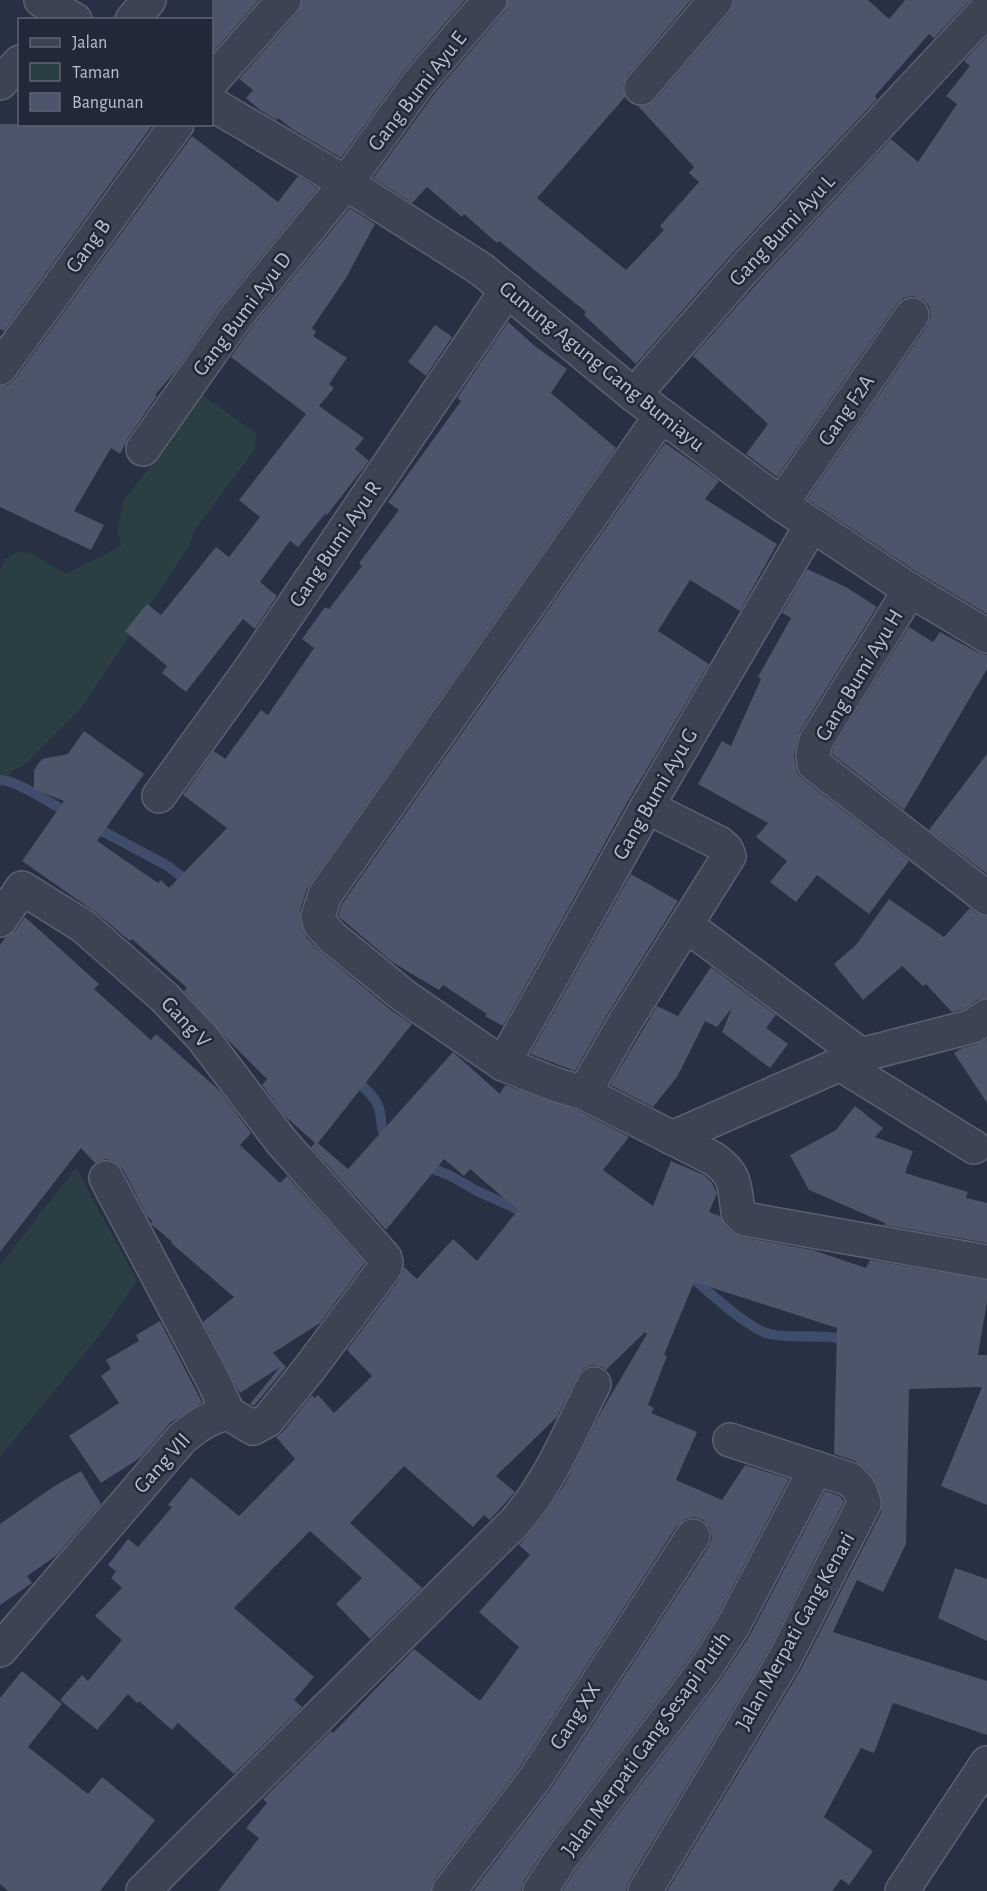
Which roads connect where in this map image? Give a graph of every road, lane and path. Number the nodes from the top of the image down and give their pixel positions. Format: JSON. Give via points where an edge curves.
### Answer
{"nodes":[{"id":1,"x":149,"y":0,"type":"edge"},
{"id":2,"x":284,"y":0,"type":"edge"},
{"id":3,"x":490,"y":0,"type":"edge"},
{"id":4,"x":716,"y":0,"type":"edge"},
{"id":5,"x":987,"y":9,"type":"edge"},
{"id":6,"x":134,"y":18,"type":"edge"},
{"id":7,"x":18,"y":64,"type":"edge"},
{"id":8,"x":213,"y":80,"type":"edge"},
{"id":9,"x":0,"y":83,"type":"edge"},
{"id":10,"x":641,"y":88,"type":"dead end"},
{"id":11,"x":213,"y":105,"type":"edge"},
{"id":12,"x":176,"y":126,"type":"edge"},
{"id":13,"x":346,"y":183,"type":"junction"},
{"id":14,"x":507,"y":290,"type":"junction"},
{"id":15,"x":912,"y":315,"type":"dead end"},
{"id":16,"x":0,"y":368,"type":"edge"},
{"id":17,"x":634,"y":395,"type":"junction"},
{"id":18,"x":661,"y":416,"type":"junction"},
{"id":19,"x":143,"y":449,"type":"dead end"},
{"id":20,"x":781,"y":504,"type":"junction"},
{"id":21,"x":811,"y":526,"type":"junction"},
{"id":22,"x":910,"y":590,"type":"junction"},
{"id":23,"x":985,"y":631,"type":"edge"},
{"id":24,"x":159,"y":795,"type":"dead end"},
{"id":25,"x":647,"y":807,"type":"junction"},
{"id":26,"x":11,"y":882,"type":"edge"},
{"id":27,"x":987,"y":898,"type":"edge"},
{"id":28,"x":0,"y":920,"type":"edge"},
{"id":29,"x":686,"y":925,"type":"junction"},
{"id":30,"x":987,"y":1016,"type":"edge"},
{"id":31,"x":851,"y":1060,"type":"junction"},
{"id":32,"x":503,"y":1064,"type":"junction"},
{"id":33,"x":584,"y":1093,"type":"junction"},
{"id":34,"x":672,"y":1138,"type":"junction"},
{"id":35,"x":974,"y":1148,"type":"dead end"},
{"id":36,"x":106,"y":1178,"type":"dead end"},
{"id":37,"x":987,"y":1262,"type":"edge"},
{"id":38,"x":594,"y":1384,"type":"dead end"},
{"id":39,"x":228,"y":1413,"type":"junction"},
{"id":40,"x":730,"y":1440,"type":"dead end"},
{"id":41,"x":816,"y":1468,"type":"junction"},
{"id":42,"x":693,"y":1536,"type":"dead end"},
{"id":43,"x":0,"y":1650,"type":"edge"},
{"id":44,"x":987,"y":1763,"type":"edge"},
{"id":45,"x":143,"y":1891,"type":"edge"},
{"id":46,"x":449,"y":1891,"type":"edge"},
{"id":47,"x":540,"y":1891,"type":"edge"},
{"id":48,"x":645,"y":1891,"type":"edge"},
{"id":49,"x":902,"y":1891,"type":"edge"}],
"edges":[{"from":1,"to":6,"type":"street"},
{"from":2,"to":8,"type":"street"},
{"from":3,"to":13,"type":"street","name":"Gang Bumi Ayu E","via":[[419,82]]},
{"from":4,"to":10,"type":"street"},
{"from":5,"to":17,"type":"street","name":"Gang Bumi Ayu L","via":[[745,268]]},
{"from":7,"to":9,"type":"street"},
{"from":11,"to":13,"type":"street","name":"Gunung Agung Gang Bumiayu"},
{"from":12,"to":16,"type":"street","name":"Gang B"},
{"from":13,"to":14,"type":"street","name":"Gunung Agung Gang Bumiayu","via":[[481,269]]},
{"from":13,"to":19,"type":"street","name":"Gang Bumi Ayu D","via":[[236,317]]},
{"from":14,"to":17,"type":"street","name":"Gunung Agung Gang Bumiayu"},
{"from":14,"to":24,"type":"street","name":"Gang Bumi Ayu R","via":[[254,664]]},
{"from":15,"to":20,"type":"street","name":"Gang F2A"},
{"from":17,"to":18,"type":"street","name":"Gunung Agung Gang Bumiayu"},
{"from":18,"to":20,"type":"street","name":"Gunung Agung Gang Bumiayu"},
{"from":18,"to":32,"type":"street","via":[[320,906],[320,924],[333,938],[404,996]]},
{"from":20,"to":21,"type":"street","name":"Gunung Agung Gang Bumiayu"},
{"from":21,"to":22,"type":"street","name":"Gunung Agung Gang Bumiayu"},
{"from":21,"to":25,"type":"street","name":"Gang Bumi Ayu G"},
{"from":22,"to":23,"type":"street","name":"Gunung Agung Gang Bumiayu"},
{"from":22,"to":27,"type":"street","name":"Gang Bumi Ayu H","via":[[816,741],[814,764]]},
{"from":25,"to":29,"type":"street","via":[[718,843],[729,856]]},
{"from":25,"to":32,"type":"street","name":"Gang Bumi Ayu G"},
{"from":26,"to":28,"type":"street","name":"Gang V"},
{"from":26,"to":39,"type":"street","name":"Gang V","via":[[83,926],[164,998],[202,1037],[281,1141],[385,1258],[384,1269],[268,1420],[253,1428]]},
{"from":29,"to":31,"type":"street"},
{"from":29,"to":33,"type":"street"},
{"from":30,"to":31,"type":"street","via":[[973,1026]]},
{"from":31,"to":34,"type":"street"},
{"from":31,"to":35,"type":"street"},
{"from":32,"to":33,"type":"street"},
{"from":33,"to":34,"type":"street"},
{"from":34,"to":37,"type":"street","via":[[725,1167],[733,1178],[738,1212],[746,1219]]},
{"from":36,"to":39,"type":"street"},
{"from":38,"to":45,"type":"street","via":[[531,1504]]},
{"from":39,"to":43,"type":"street","name":"Gang VII","via":[[200,1423],[182,1438]]},
{"from":40,"to":41,"type":"street","name":"Jalan Merpati Gang Kenari"},
{"from":41,"to":47,"type":"street","name":"Jalan Merpati Gang Sesapi Putih","via":[[733,1626],[705,1669]]},
{"from":41,"to":48,"type":"street","name":"Jalan Merpati Gang Kenari","via":[[849,1479],[858,1486],[864,1504],[784,1660]]},
{"from":42,"to":46,"type":"street","name":"Gang XX","via":[[534,1780]]},
{"from":44,"to":49,"type":"street"}]}
